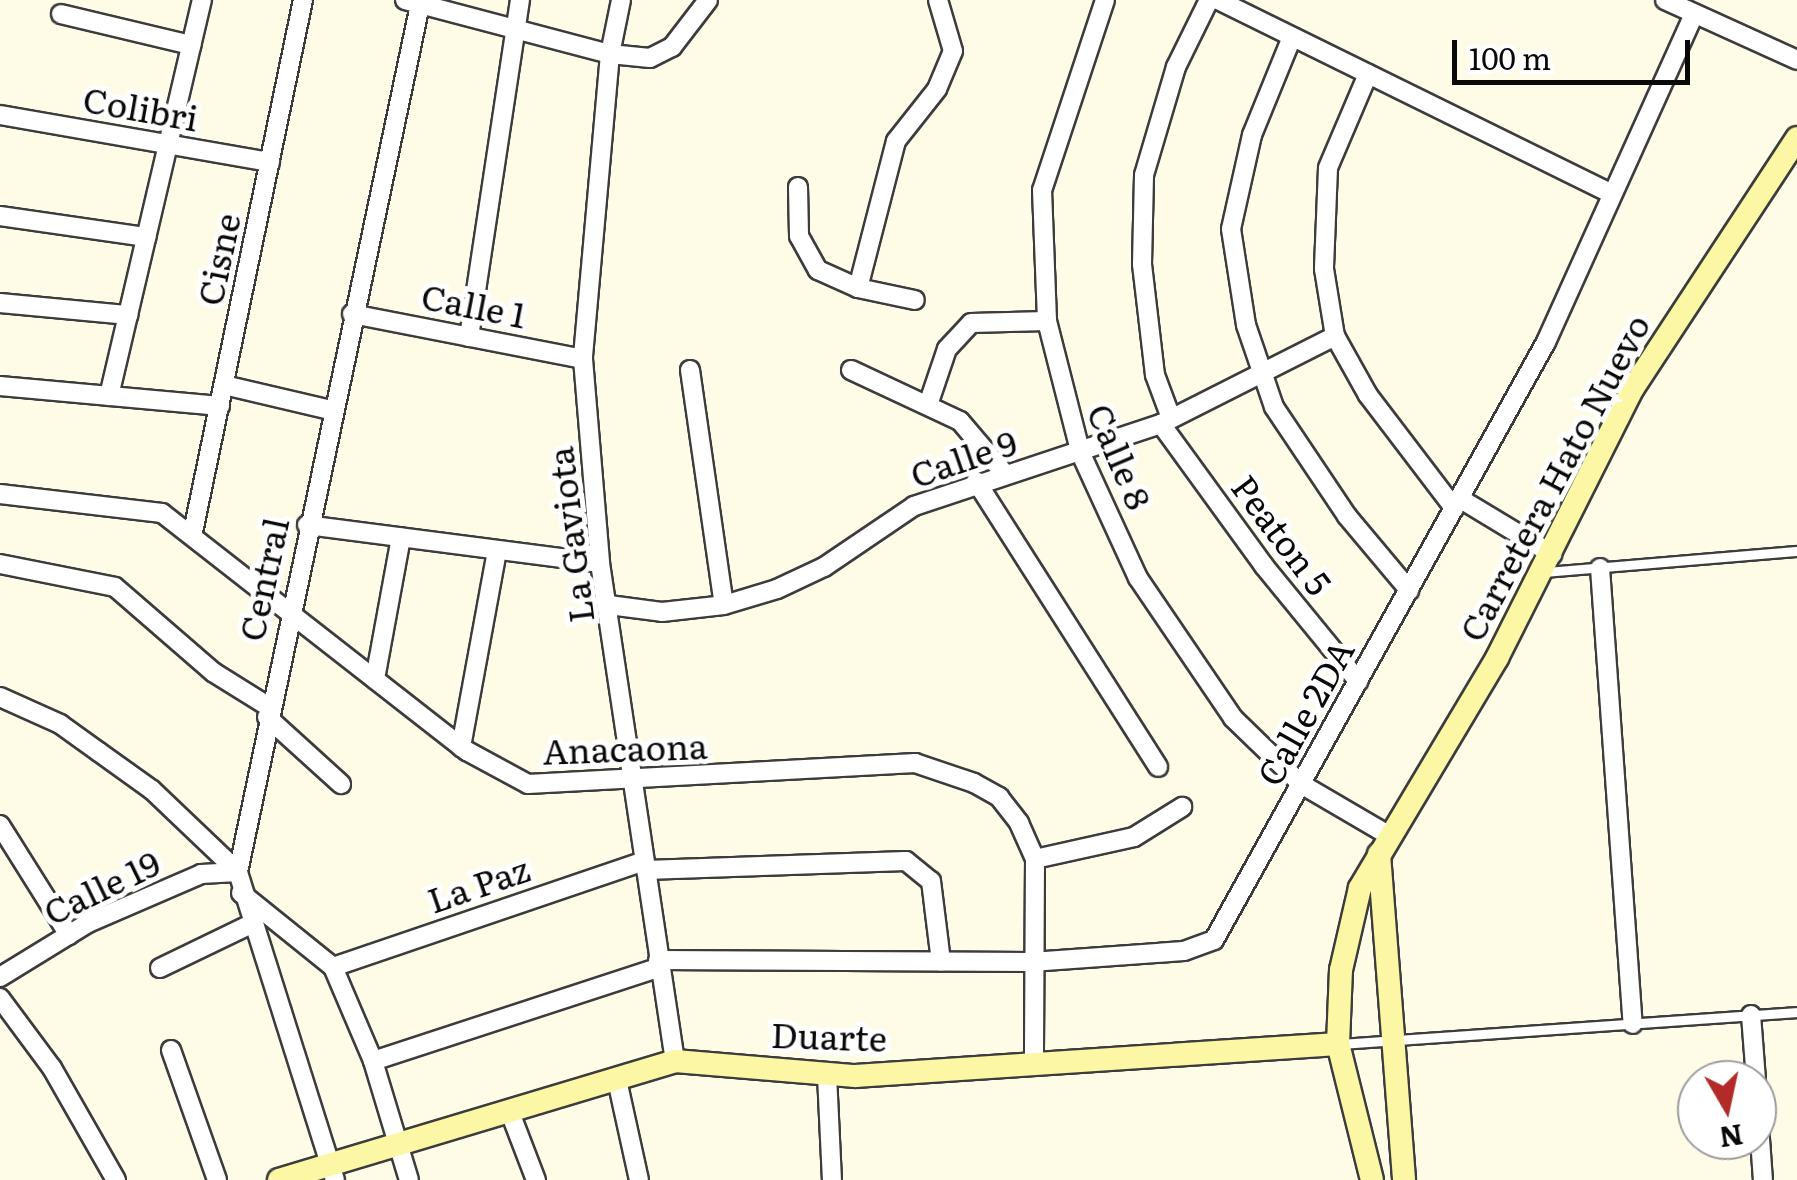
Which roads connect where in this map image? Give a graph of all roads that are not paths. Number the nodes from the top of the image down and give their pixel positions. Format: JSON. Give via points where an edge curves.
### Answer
{"nodes":[{"id":1,"x":202,"y":0,"type":"edge"},
{"id":2,"x":304,"y":0,"type":"edge"},
{"id":3,"x":520,"y":0,"type":"edge"},
{"id":4,"x":621,"y":0,"type":"edge"},
{"id":5,"x":708,"y":0,"type":"edge"},
{"id":6,"x":938,"y":0,"type":"edge"},
{"id":7,"x":1105,"y":0,"type":"edge"},
{"id":8,"x":1209,"y":0,"type":"edge"},
{"id":9,"x":1218,"y":0,"type":"edge"},
{"id":10,"x":1665,"y":0,"type":"edge"},
{"id":11,"x":416,"y":2,"type":"edge"},
{"id":12,"x":61,"y":14,"type":"dead end"},
{"id":13,"x":1694,"y":14,"type":"junction"},
{"id":14,"x":514,"y":29,"type":"junction"},
{"id":15,"x":1292,"y":36,"type":"junction"},
{"id":16,"x":191,"y":45,"type":"junction"},
{"id":17,"x":610,"y":54,"type":"junction"},
{"id":18,"x":1797,"y":60,"type":"edge"},
{"id":19,"x":1368,"y":74,"type":"junction"},
{"id":20,"x":0,"y":115,"type":"edge"},
{"id":21,"x":1797,"y":138,"type":"edge"},
{"id":22,"x":167,"y":144,"type":"junction"},
{"id":23,"x":270,"y":162,"type":"junction"},
{"id":24,"x":798,"y":187,"type":"dead end"},
{"id":25,"x":1612,"y":194,"type":"junction"},
{"id":26,"x":0,"y":216,"type":"edge"},
{"id":27,"x":146,"y":237,"type":"junction"},
{"id":28,"x":858,"y":288,"type":"junction"},
{"id":29,"x":915,"y":300,"type":"dead end"},
{"id":30,"x":0,"y":302,"type":"edge"},
{"id":31,"x":352,"y":314,"type":"junction"},
{"id":32,"x":128,"y":315,"type":"junction"},
{"id":33,"x":1046,"y":321,"type":"junction"},
{"id":34,"x":1335,"y":336,"type":"junction"},
{"id":35,"x":469,"y":337,"type":"junction"},
{"id":36,"x":583,"y":359,"type":"junction"},
{"id":37,"x":690,"y":370,"type":"dead end"},
{"id":38,"x":851,"y":370,"type":"dead end"},
{"id":39,"x":1262,"y":372,"type":"junction"},
{"id":40,"x":224,"y":384,"type":"junction"},
{"id":41,"x":0,"y":386,"type":"edge"},
{"id":42,"x":110,"y":396,"type":"junction"},
{"id":43,"x":928,"y":405,"type":"junction"},
{"id":44,"x":220,"y":406,"type":"junction"},
{"id":45,"x":331,"y":410,"type":"junction"},
{"id":46,"x":1166,"y":421,"type":"junction"},
{"id":47,"x":1080,"y":454,"type":"junction"},
{"id":48,"x":1005,"y":474,"type":"junction"},
{"id":49,"x":976,"y":481,"type":"junction"},
{"id":50,"x":0,"y":494,"type":"edge"},
{"id":51,"x":1456,"y":503,"type":"junction"},
{"id":52,"x":307,"y":525,"type":"junction"},
{"id":53,"x":193,"y":532,"type":"junction"},
{"id":54,"x":400,"y":537,"type":"junction"},
{"id":55,"x":496,"y":550,"type":"junction"},
{"id":56,"x":1797,"y":551,"type":"edge"},
{"id":57,"x":600,"y":563,"type":"junction"},
{"id":58,"x":1547,"y":563,"type":"junction"},
{"id":59,"x":0,"y":564,"type":"edge"},
{"id":60,"x":1600,"y":568,"type":"junction"},
{"id":61,"x":1408,"y":590,"type":"junction"},
{"id":62,"x":724,"y":605,"type":"junction"},
{"id":63,"x":609,"y":606,"type":"junction"},
{"id":64,"x":287,"y":612,"type":"junction"},
{"id":65,"x":375,"y":680,"type":"junction"},
{"id":66,"x":1358,"y":681,"type":"junction"},
{"id":67,"x":0,"y":697,"type":"edge"},
{"id":68,"x":268,"y":712,"type":"junction"},
{"id":69,"x":461,"y":746,"type":"junction"},
{"id":70,"x":1158,"y":767,"type":"dead end"},
{"id":71,"x":637,"y":780,"type":"junction"},
{"id":72,"x":341,"y":784,"type":"dead end"},
{"id":73,"x":1301,"y":784,"type":"junction"},
{"id":74,"x":1182,"y":807,"type":"dead end"},
{"id":75,"x":0,"y":825,"type":"edge"},
{"id":76,"x":1385,"y":845,"type":"junction"},
{"id":77,"x":1035,"y":859,"type":"junction"},
{"id":78,"x":645,"y":866,"type":"junction"},
{"id":79,"x":238,"y":872,"type":"junction"},
{"id":80,"x":240,"y":893,"type":"junction"},
{"id":81,"x":251,"y":924,"type":"junction"},
{"id":82,"x":69,"y":935,"type":"junction"},
{"id":83,"x":941,"y":961,"type":"junction"},
{"id":84,"x":1031,"y":962,"type":"junction"},
{"id":85,"x":659,"y":964,"type":"junction"},
{"id":86,"x":333,"y":967,"type":"junction"},
{"id":87,"x":160,"y":968,"type":"dead end"},
{"id":88,"x":0,"y":977,"type":"edge"},
{"id":89,"x":0,"y":998,"type":"edge"},
{"id":90,"x":1797,"y":1012,"type":"edge"},
{"id":91,"x":1751,"y":1016,"type":"junction"},
{"id":92,"x":1633,"y":1024,"type":"junction"},
{"id":93,"x":1394,"y":1040,"type":"junction"},
{"id":94,"x":1338,"y":1044,"type":"junction"},
{"id":95,"x":171,"y":1050,"type":"dead end"},
{"id":96,"x":1754,"y":1060,"type":"edge"},
{"id":97,"x":373,"y":1061,"type":"junction"},
{"id":98,"x":674,"y":1061,"type":"junction"},
{"id":99,"x":1034,"y":1064,"type":"junction"},
{"id":100,"x":827,"y":1075,"type":"junction"},
{"id":101,"x":617,"y":1080,"type":"junction"},
{"id":102,"x":511,"y":1114,"type":"junction"},
{"id":103,"x":399,"y":1148,"type":"junction"},
{"id":104,"x":333,"y":1173,"type":"edge"},
{"id":105,"x":116,"y":1180,"type":"edge"},
{"id":106,"x":217,"y":1180,"type":"edge"},
{"id":107,"x":279,"y":1180,"type":"edge"},
{"id":108,"x":409,"y":1180,"type":"edge"},
{"id":109,"x":536,"y":1180,"type":"edge"},
{"id":110,"x":639,"y":1180,"type":"edge"},
{"id":111,"x":832,"y":1180,"type":"edge"},
{"id":112,"x":1372,"y":1180,"type":"edge"},
{"id":113,"x":1404,"y":1180,"type":"edge"}],
"edges":[{"from":1,"to":16,"type":"street"},
{"from":2,"to":23,"type":"street","name":"Cisne"},
{"from":3,"to":14,"type":"street"},
{"from":4,"to":17,"type":"street","name":"La Gaviota"},
{"from":5,"to":17,"type":"street","via":[[661,56]]},
{"from":6,"to":28,"type":"street","via":[[953,51],[936,89],[896,141]]},
{"from":7,"to":33,"type":"street","name":"Calle 8","via":[[1042,190]]},
{"from":8,"to":46,"type":"street","name":"Peaton 5","via":[[1170,85],[1144,175],[1144,283]]},
{"from":9,"to":15,"type":"street"},
{"from":10,"to":13,"type":"street"},
{"from":11,"to":14,"type":"street"},
{"from":11,"to":31,"type":"street","name":"Central"},
{"from":12,"to":16,"type":"street"},
{"from":13,"to":18,"type":"street"},
{"from":13,"to":25,"type":"street","name":"Calle 2DA"},
{"from":14,"to":17,"type":"street"},
{"from":14,"to":35,"type":"street"},
{"from":15,"to":19,"type":"street"},
{"from":15,"to":39,"type":"street","via":[[1252,135],[1231,230],[1246,326]]},
{"from":16,"to":22,"type":"street"},
{"from":17,"to":36,"type":"street","name":"La Gaviota"},
{"from":19,"to":25,"type":"street"},
{"from":19,"to":34,"type":"street","via":[[1328,168],[1324,269]]},
{"from":20,"to":22,"type":"street","name":"Colibri"},
{"from":21,"to":58,"type":"main road","name":"Carretera Hato Nuevo","via":[[1633,388]]},
{"from":22,"to":23,"type":"street","name":"Colibri"},
{"from":22,"to":27,"type":"street"},
{"from":23,"to":40,"type":"street","name":"Cisne"},
{"from":24,"to":28,"type":"street","via":[[799,236],[810,260]]},
{"from":25,"to":51,"type":"street","name":"Calle 2DA","via":[[1546,342]]},
{"from":26,"to":27,"type":"street"},
{"from":27,"to":32,"type":"street"},
{"from":28,"to":29,"type":"street"},
{"from":30,"to":32,"type":"street"},
{"from":31,"to":35,"type":"street","name":"Calle 1"},
{"from":31,"to":45,"type":"street","name":"Central"},
{"from":32,"to":42,"type":"street"},
{"from":33,"to":43,"type":"street","via":[[971,323],[947,348]]},
{"from":33,"to":47,"type":"street","name":"Calle 8"},
{"from":34,"to":39,"type":"street","name":"Calle 9"},
{"from":34,"to":51,"type":"street","via":[[1368,395]]},
{"from":35,"to":36,"type":"street","name":"Calle 1"},
{"from":36,"to":57,"type":"street","name":"La Gaviota"},
{"from":37,"to":62,"type":"street"},
{"from":38,"to":43,"type":"street"},
{"from":39,"to":46,"type":"street","name":"Calle 9"},
{"from":39,"to":61,"type":"street","via":[[1274,407],[1326,485]]},
{"from":40,"to":44,"type":"street","name":"Cisne"},
{"from":40,"to":45,"type":"street"},
{"from":41,"to":42,"type":"street"},
{"from":42,"to":44,"type":"street"},
{"from":43,"to":48,"type":"street","via":[[967,426]]},
{"from":44,"to":53,"type":"street","name":"Cisne"},
{"from":45,"to":52,"type":"street","name":"Central"},
{"from":46,"to":47,"type":"street","name":"Calle 9"},
{"from":46,"to":66,"type":"street","name":"Peaton 5","via":[[1264,566]]},
{"from":47,"to":48,"type":"street","name":"Calle 9"},
{"from":47,"to":73,"type":"street","name":"Calle 8","via":[[1164,618],[1234,718]]},
{"from":48,"to":49,"type":"street","name":"Calle 9"},
{"from":49,"to":62,"type":"street","name":"Calle 9","via":[[914,506],[798,580]]},
{"from":49,"to":70,"type":"street"},
{"from":50,"to":53,"type":"street","name":"Anacaona","via":[[162,513]]},
{"from":51,"to":58,"type":"street"},
{"from":51,"to":61,"type":"street","name":"Calle 2DA"},
{"from":52,"to":54,"type":"street"},
{"from":52,"to":64,"type":"street","name":"Central"},
{"from":53,"to":64,"type":"street","name":"Anacaona"},
{"from":54,"to":55,"type":"street"},
{"from":54,"to":65,"type":"street"},
{"from":55,"to":57,"type":"street"},
{"from":55,"to":69,"type":"street"},
{"from":56,"to":60,"type":"lane"},
{"from":57,"to":63,"type":"street","name":"La Gaviota"},
{"from":58,"to":60,"type":"lane"},
{"from":58,"to":76,"type":"main road","name":"Carretera Hato Nuevo"},
{"from":59,"to":68,"type":"street","via":[[116,588]]},
{"from":60,"to":92,"type":"street"},
{"from":61,"to":66,"type":"street","name":"Calle 2DA"},
{"from":62,"to":63,"type":"street","name":"Calle 9","via":[[662,612]]},
{"from":63,"to":71,"type":"street","name":"La Gaviota"},
{"from":64,"to":65,"type":"street","name":"Anacaona"},
{"from":64,"to":68,"type":"street","name":"Central"},
{"from":65,"to":69,"type":"street","name":"Anacaona"},
{"from":66,"to":73,"type":"street","name":"Calle 2DA"},
{"from":67,"to":79,"type":"street","via":[[60,724],[152,790]]},
{"from":68,"to":72,"type":"street"},
{"from":68,"to":79,"type":"street","name":"Central"},
{"from":69,"to":71,"type":"street","name":"Anacaona","via":[[528,784]]},
{"from":71,"to":77,"type":"street","name":"Anacaona","via":[[915,762],[998,797]]},
{"from":71,"to":78,"type":"street","name":"La Gaviota"},
{"from":73,"to":76,"type":"street","name":"Calle 8"},
{"from":73,"to":84,"type":"street","name":"Calle 2DA","via":[[1214,940],[1184,951]]},
{"from":74,"to":77,"type":"street","via":[[1134,837]]},
{"from":75,"to":82,"type":"street"},
{"from":76,"to":93,"type":"main road"},
{"from":76,"to":94,"type":"main road","name":"Carretera Hato Nuevo","via":[[1352,914]]},
{"from":77,"to":84,"type":"street"},
{"from":78,"to":83,"type":"street","name":"La Paz","via":[[906,861],[931,881]]},
{"from":78,"to":85,"type":"street","name":"La Gaviota"},
{"from":78,"to":86,"type":"street","name":"La Paz"},
{"from":79,"to":80,"type":"street","name":"Central"},
{"from":79,"to":82,"type":"street","name":"Calle 19","via":[[201,874]]},
{"from":80,"to":81,"type":"street","name":"Central"},
{"from":80,"to":86,"type":"street"},
{"from":81,"to":87,"type":"street"},
{"from":81,"to":104,"type":"street","name":"Central"},
{"from":82,"to":88,"type":"street","name":"Calle 19"},
{"from":83,"to":84,"type":"street","name":"Calle 2DA"},
{"from":83,"to":85,"type":"street","name":"Calle 2DA"},
{"from":84,"to":99,"type":"street"},
{"from":85,"to":97,"type":"street","name":"Calle 2DA"},
{"from":85,"to":98,"type":"street","name":"La Gaviota"},
{"from":86,"to":97,"type":"street"},
{"from":89,"to":105,"type":"street","via":[[52,1068]]},
{"from":90,"to":91,"type":"lane","name":"Duarte"},
{"from":91,"to":92,"type":"lane","name":"Duarte"},
{"from":91,"to":96,"type":"street"},
{"from":92,"to":93,"type":"lane","name":"Duarte"},
{"from":93,"to":94,"type":"lane","name":"Duarte"},
{"from":93,"to":113,"type":"main road"},
{"from":94,"to":99,"type":"main road","name":"Duarte"},
{"from":94,"to":112,"type":"main road","name":"Carretera Hato Nuevo"},
{"from":95,"to":106,"type":"street"},
{"from":97,"to":103,"type":"street"},
{"from":98,"to":100,"type":"main road","name":"Duarte"},
{"from":98,"to":101,"type":"main road","name":"Duarte"},
{"from":99,"to":100,"type":"main road","name":"Duarte"},
{"from":100,"to":111,"type":"street"},
{"from":101,"to":102,"type":"main road","name":"Duarte"},
{"from":101,"to":110,"type":"street"},
{"from":102,"to":103,"type":"main road","name":"Duarte"},
{"from":102,"to":109,"type":"street"},
{"from":103,"to":104,"type":"main road","name":"Duarte"},
{"from":103,"to":108,"type":"street"},
{"from":104,"to":107,"type":"main road","name":"Duarte"}]}
